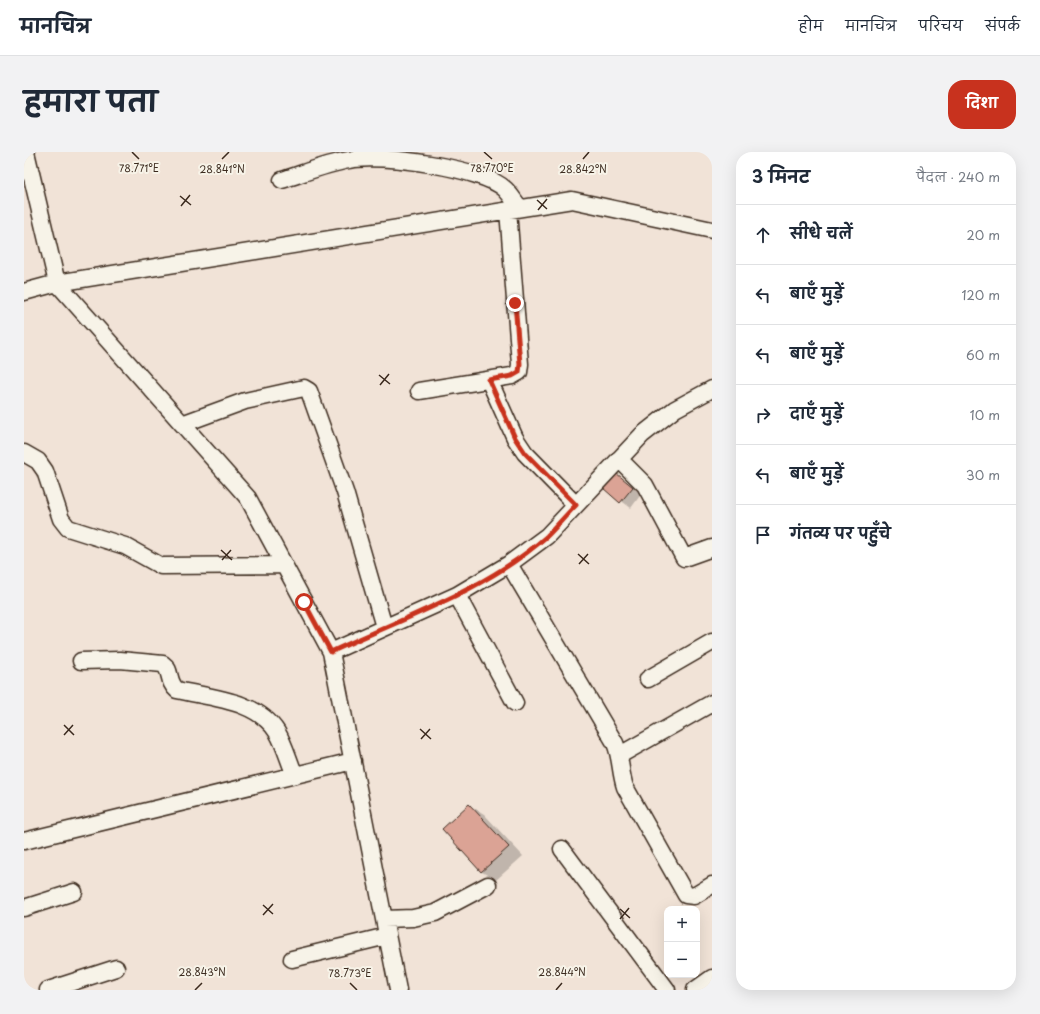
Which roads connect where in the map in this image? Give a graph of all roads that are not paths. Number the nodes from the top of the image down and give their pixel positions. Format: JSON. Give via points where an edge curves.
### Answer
{"nodes":[{"id":1,"x":26,"y":152,"type":"edge"},
{"id":2,"x":282,"y":180,"type":"dead end"},
{"id":3,"x":514,"y":210,"type":"junction"},
{"id":4,"x":712,"y":230,"type":"edge"},
{"id":5,"x":57,"y":283,"type":"junction"},
{"id":6,"x":24,"y":292,"type":"edge"},
{"id":7,"x":489,"y":380,"type":"junction"},
{"id":8,"x":712,"y":389,"type":"edge"},
{"id":9,"x":419,"y":392,"type":"dead end"},
{"id":10,"x":182,"y":424,"type":"junction"},
{"id":11,"x":24,"y":453,"type":"edge"},
{"id":12,"x":619,"y":459,"type":"junction"},
{"id":13,"x":576,"y":505,"type":"junction"},
{"id":14,"x":712,"y":548,"type":"edge"},
{"id":15,"x":284,"y":564,"type":"junction"},
{"id":16,"x":509,"y":564,"type":"junction"},
{"id":17,"x":457,"y":595,"type":"junction"},
{"id":18,"x":384,"y":627,"type":"junction"},
{"id":19,"x":712,"y":642,"type":"edge"},
{"id":20,"x":331,"y":652,"type":"junction"},
{"id":21,"x":81,"y":661,"type":"dead end"},
{"id":22,"x":648,"y":679,"type":"dead end"},
{"id":23,"x":515,"y":702,"type":"dead end"},
{"id":24,"x":712,"y":703,"type":"edge"},
{"id":25,"x":620,"y":755,"type":"junction"},
{"id":26,"x":353,"y":761,"type":"junction"},
{"id":27,"x":295,"y":775,"type":"junction"},
{"id":28,"x":24,"y":841,"type":"edge"},
{"id":29,"x":562,"y":849,"type":"dead end"},
{"id":30,"x":488,"y":885,"type":"dead end"},
{"id":31,"x":712,"y":885,"type":"edge"},
{"id":32,"x":74,"y":892,"type":"dead end"},
{"id":33,"x":24,"y":908,"type":"edge"},
{"id":34,"x":384,"y":919,"type":"junction"},
{"id":35,"x":387,"y":936,"type":"junction"},
{"id":36,"x":292,"y":959,"type":"dead end"},
{"id":37,"x":116,"y":968,"type":"dead end"},
{"id":38,"x":712,"y":978,"type":"edge"},
{"id":39,"x":48,"y":990,"type":"edge"},
{"id":40,"x":398,"y":990,"type":"edge"},
{"id":41,"x":667,"y":990,"type":"edge"},
{"id":42,"x":695,"y":990,"type":"edge"}],
"edges":[{"from":1,"to":5,"type":"street"},
{"from":2,"to":3,"type":"street","via":[[350,159],[394,159],[457,170],[492,182],[505,189]]},
{"from":3,"to":4,"type":"street","via":[[572,200]]},
{"from":3,"to":5,"type":"street"},
{"from":3,"to":7,"type":"street","via":[[519,372],[512,376]]},
{"from":5,"to":6,"type":"street"},
{"from":5,"to":10,"type":"street"},
{"from":7,"to":9,"type":"street"},
{"from":7,"to":13,"type":"street","via":[[515,438],[525,453]]},
{"from":8,"to":12,"type":"street","via":[[675,409],[642,435]]},
{"from":10,"to":15,"type":"street","via":[[248,498]]},
{"from":10,"to":18,"type":"street","via":[[245,401],[304,388],[309,391],[345,492]]},
{"from":11,"to":15,"type":"street","via":[[38,461],[45,471],[63,524],[68,528],[125,546],[161,566]]},
{"from":12,"to":13,"type":"street"},
{"from":12,"to":14,"type":"street","via":[[645,485],[684,558]]},
{"from":13,"to":16,"type":"street","via":[[547,536]]},
{"from":15,"to":20,"type":"street"},
{"from":16,"to":17,"type":"street"},
{"from":16,"to":25,"type":"street"},
{"from":17,"to":18,"type":"street"},
{"from":17,"to":23,"type":"street"},
{"from":18,"to":20,"type":"street"},
{"from":19,"to":22,"type":"street"},
{"from":20,"to":26,"type":"street"},
{"from":21,"to":27,"type":"street","via":[[120,660],[163,664],[168,668],[171,684],[177,690],[257,711],[278,733]]},
{"from":24,"to":25,"type":"street"},
{"from":25,"to":31,"type":"street","via":[[625,788],[686,895],[694,896]]},
{"from":26,"to":27,"type":"street"},
{"from":26,"to":34,"type":"street"},
{"from":27,"to":28,"type":"street"},
{"from":29,"to":41,"type":"street"},
{"from":30,"to":34,"type":"street","via":[[435,913],[413,918]]},
{"from":32,"to":33,"type":"street"},
{"from":34,"to":35,"type":"street"},
{"from":35,"to":36,"type":"street"},
{"from":35,"to":40,"type":"street"},
{"from":37,"to":39,"type":"street"},
{"from":38,"to":42,"type":"street"}]}
